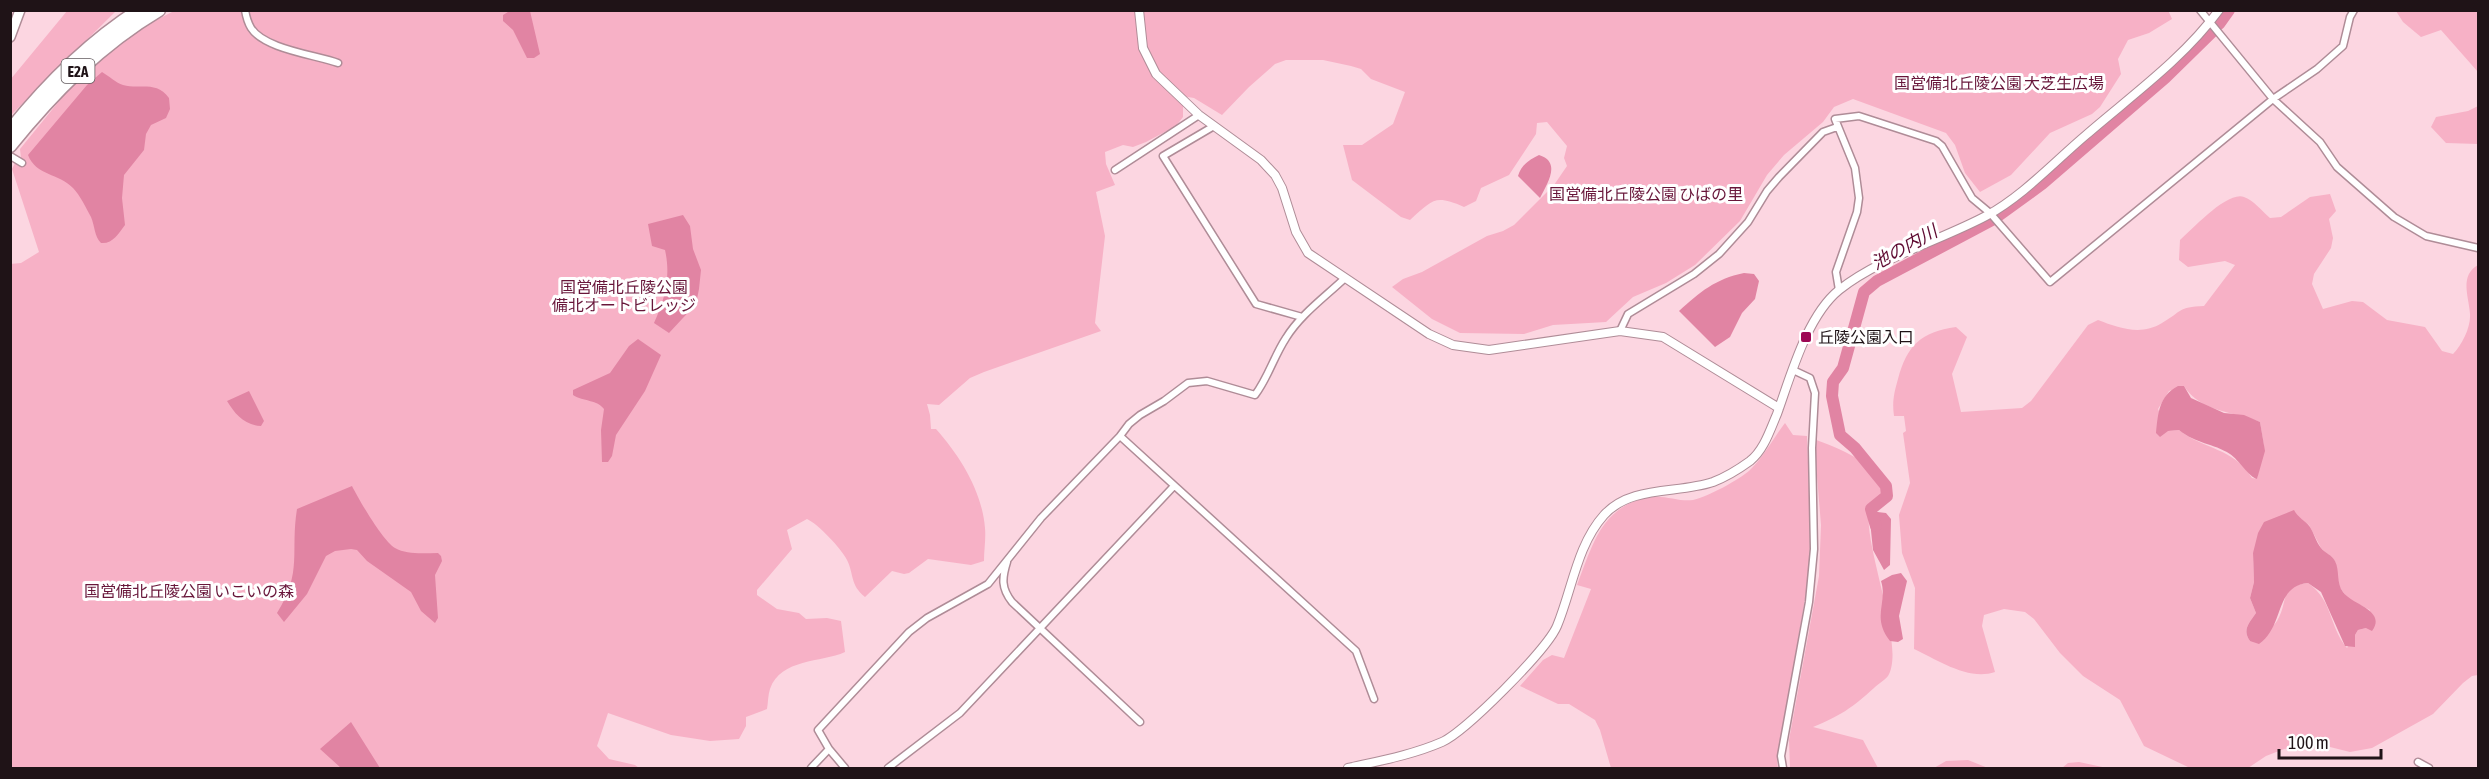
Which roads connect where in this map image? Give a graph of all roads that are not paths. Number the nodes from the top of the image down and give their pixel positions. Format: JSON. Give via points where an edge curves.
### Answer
{"nodes":[{"id":1,"x":20,"y":10,"type":"edge"},
{"id":2,"x":139,"y":10,"type":"edge"},
{"id":3,"x":159,"y":10,"type":"edge"},
{"id":4,"x":245,"y":10,"type":"edge"},
{"id":5,"x":1139,"y":10,"type":"edge"},
{"id":6,"x":2200,"y":10,"type":"edge"},
{"id":7,"x":2219,"y":10,"type":"edge"},
{"id":8,"x":2354,"y":10,"type":"edge"},
{"id":9,"x":2210,"y":22,"type":"junction"},
{"id":10,"x":10,"y":37,"type":"edge"},
{"id":11,"x":338,"y":63,"type":"dead end"},
{"id":12,"x":2273,"y":99,"type":"junction"},
{"id":13,"x":1199,"y":116,"type":"junction"},
{"id":14,"x":1214,"y":126,"type":"junction"},
{"id":15,"x":1837,"y":127,"type":"junction"},
{"id":16,"x":10,"y":130,"type":"edge"},
{"id":17,"x":11,"y":152,"type":"edge"},
{"id":18,"x":22,"y":163,"type":"dead end"},
{"id":19,"x":1115,"y":170,"type":"dead end"},
{"id":20,"x":1990,"y":213,"type":"junction"},
{"id":21,"x":2478,"y":248,"type":"edge"},
{"id":22,"x":1345,"y":278,"type":"junction"},
{"id":23,"x":1839,"y":290,"type":"junction"},
{"id":24,"x":1302,"y":317,"type":"junction"},
{"id":25,"x":1620,"y":331,"type":"junction"},
{"id":26,"x":1793,"y":370,"type":"junction"},
{"id":27,"x":1779,"y":408,"type":"junction"},
{"id":28,"x":1120,"y":436,"type":"junction"},
{"id":29,"x":1174,"y":486,"type":"junction"},
{"id":30,"x":1007,"y":561,"type":"junction"},
{"id":31,"x":1040,"y":628,"type":"junction"},
{"id":32,"x":1374,"y":699,"type":"dead end"},
{"id":33,"x":1140,"y":722,"type":"dead end"},
{"id":34,"x":829,"y":750,"type":"junction"},
{"id":35,"x":2418,"y":762,"type":"dead end"},
{"id":36,"x":811,"y":768,"type":"edge"},
{"id":37,"x":845,"y":768,"type":"edge"},
{"id":38,"x":888,"y":768,"type":"edge"},
{"id":39,"x":1348,"y":768,"type":"edge"},
{"id":40,"x":1783,"y":768,"type":"edge"},
{"id":41,"x":2429,"y":768,"type":"edge"}],
"edges":[{"from":1,"to":10,"type":"main road"},
{"from":2,"to":16,"type":"highway","number":"E2A","via":[[83,52]]},
{"from":3,"to":17,"type":"highway","number":"E2A","via":[[69,79]]},
{"from":4,"to":11,"type":"street","via":[[253,31],[262,38]]},
{"from":5,"to":13,"type":"street","via":[[1143,48],[1150,64],[1162,82]]},
{"from":6,"to":9,"type":"street"},
{"from":7,"to":9,"type":"street"},
{"from":8,"to":12,"type":"street","via":[[2343,46]]},
{"from":9,"to":12,"type":"street"},
{"from":9,"to":20,"type":"street","via":[[2169,63]]},
{"from":12,"to":20,"type":"street","via":[[2050,282]]},
{"from":12,"to":21,"type":"street","via":[[2320,142],[2337,167],[2394,217],[2426,236]]},
{"from":13,"to":14,"type":"street"},
{"from":13,"to":19,"type":"street"},
{"from":14,"to":22,"type":"street","via":[[1262,160],[1275,175],[1301,243],[1308,253]]},
{"from":14,"to":24,"type":"street","via":[[1163,156],[1256,304]]},
{"from":15,"to":20,"type":"street","via":[[1835,119],[1859,116],[1936,141],[1972,198]]},
{"from":15,"to":23,"type":"street","via":[[1855,168],[1859,198],[1836,272]]},
{"from":15,"to":25,"type":"street","via":[[1823,132],[1779,177],[1748,222],[1719,254],[1628,314]]},
{"from":17,"to":18,"type":"street"},
{"from":20,"to":23,"type":"street"},
{"from":22,"to":24,"type":"street"},
{"from":22,"to":25,"type":"street","via":[[1430,334],[1468,348],[1489,350]]},
{"from":23,"to":26,"type":"street","via":[[1811,328]]},
{"from":24,"to":28,"type":"street","via":[[1287,335],[1255,395],[1207,381],[1188,383],[1140,415]]},
{"from":25,"to":27,"type":"street","via":[[1663,337]]},
{"from":26,"to":27,"type":"street"},
{"from":26,"to":40,"type":"street","via":[[1810,378],[1815,393],[1814,549],[1809,602],[1781,756]]},
{"from":27,"to":39,"type":"street","via":[[1753,459],[1733,472],[1711,482],[1621,501],[1604,514],[1577,564],[1555,632],[1458,732],[1422,749]]},
{"from":28,"to":29,"type":"street"},
{"from":28,"to":30,"type":"street","via":[[1041,518]]},
{"from":29,"to":31,"type":"street"},
{"from":29,"to":32,"type":"street","via":[[1356,651]]},
{"from":30,"to":31,"type":"street","via":[[1002,577],[1005,593]]},
{"from":30,"to":34,"type":"street","via":[[988,584],[919,623],[897,643],[818,730]]},
{"from":31,"to":33,"type":"street"},
{"from":31,"to":38,"type":"street","via":[[960,713]]},
{"from":34,"to":36,"type":"street"},
{"from":34,"to":37,"type":"street"},
{"from":35,"to":41,"type":"street"}]}
